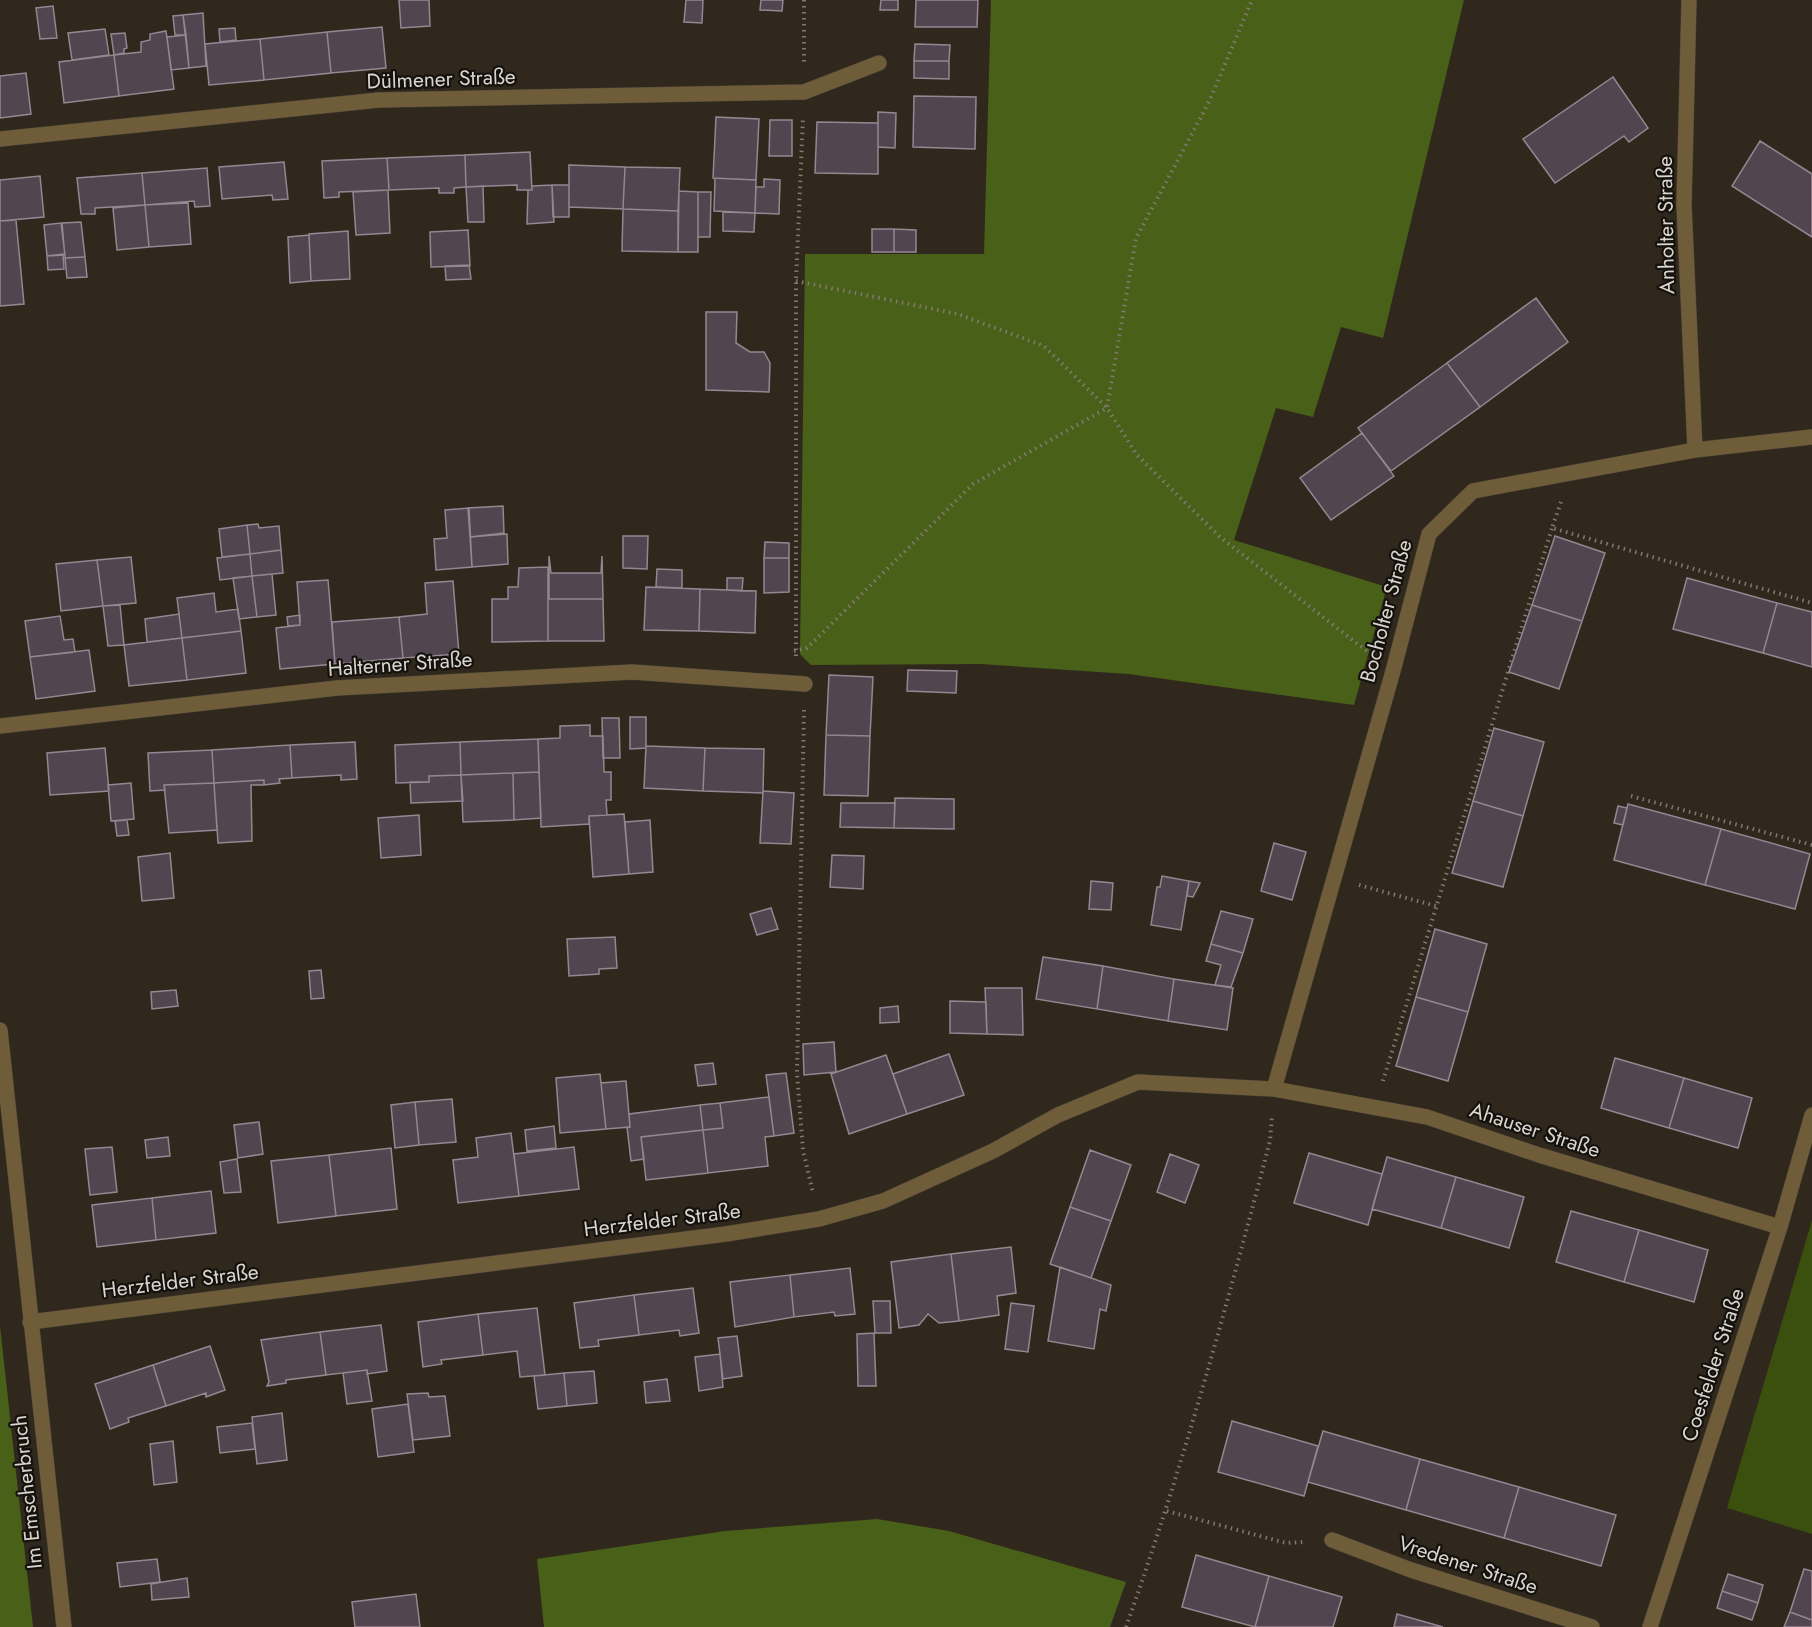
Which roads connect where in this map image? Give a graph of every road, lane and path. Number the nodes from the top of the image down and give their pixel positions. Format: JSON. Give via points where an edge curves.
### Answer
{"nodes":[{"id":1,"x":804,"y":0,"type":"edge"},
{"id":2,"x":1252,"y":0,"type":"edge"},
{"id":3,"x":1689,"y":0,"type":"edge"},
{"id":4,"x":879,"y":63,"type":"dead end"},
{"id":5,"x":804,"y":92,"type":"junction"},
{"id":6,"x":0,"y":139,"type":"edge"},
{"id":7,"x":796,"y":281,"type":"junction"},
{"id":8,"x":1107,"y":408,"type":"junction"},
{"id":9,"x":1812,"y":437,"type":"edge"},
{"id":10,"x":1695,"y":450,"type":"junction"},
{"id":11,"x":1571,"y":473,"type":"junction"},
{"id":12,"x":1551,"y":528,"type":"junction"},
{"id":13,"x":1812,"y":603,"type":"edge"},
{"id":14,"x":794,"y":651,"type":"junction"},
{"id":15,"x":1393,"y":671,"type":"junction"},
{"id":16,"x":805,"y":684,"type":"junction"},
{"id":17,"x":0,"y":726,"type":"edge"},
{"id":18,"x":1631,"y":796,"type":"dead end"},
{"id":19,"x":1812,"y":845,"type":"edge"},
{"id":20,"x":1334,"y":878,"type":"junction"},
{"id":21,"x":1436,"y":906,"type":"junction"},
{"id":22,"x":0,"y":1029,"type":"edge"},
{"id":23,"x":1274,"y":1089,"type":"junction"},
{"id":24,"x":1375,"y":1107,"type":"junction"},
{"id":25,"x":1812,"y":1115,"type":"edge"},
{"id":26,"x":819,"y":1219,"type":"junction"},
{"id":27,"x":1779,"y":1227,"type":"junction"},
{"id":28,"x":30,"y":1322,"type":"junction"},
{"id":29,"x":1167,"y":1511,"type":"junction"},
{"id":30,"x":1332,"y":1540,"type":"joint"},
{"id":31,"x":64,"y":1627,"type":"edge"},
{"id":32,"x":1126,"y":1627,"type":"edge"},
{"id":33,"x":1592,"y":1627,"type":"edge"},
{"id":34,"x":1650,"y":1627,"type":"edge"}],
"edges":[{"from":1,"to":5,"type":"path"},
{"from":2,"to":8,"type":"path","via":[[1209,102],[1136,238]]},
{"from":3,"to":10,"type":"street","name":"Anholter Straße","via":[[1684,205]]},
{"from":4,"to":5,"type":"street","name":"Dülmener Straße"},
{"from":5,"to":6,"type":"street","name":"Dülmener Straße","via":[[379,100]]},
{"from":5,"to":7,"type":"path"},
{"from":7,"to":8,"type":"path","via":[[958,314],[1044,346]]},
{"from":7,"to":14,"type":"path"},
{"from":8,"to":14,"type":"path","via":[[973,484],[807,648]]},
{"from":8,"to":15,"type":"path","via":[[1137,455],[1220,537]]},
{"from":9,"to":10,"type":"street","name":"Bocholter Straße"},
{"from":10,"to":11,"type":"street","name":"Bocholter Straße"},
{"from":11,"to":12,"type":"path"},
{"from":11,"to":15,"type":"street","name":"Bocholter Straße","via":[[1473,491],[1429,534]]},
{"from":12,"to":13,"type":"path"},
{"from":12,"to":21,"type":"path"},
{"from":14,"to":16,"type":"path"},
{"from":15,"to":20,"type":"street","name":"Bocholter Straße"},
{"from":16,"to":17,"type":"street","name":"Halterner Straße","via":[[632,672],[338,688]]},
{"from":16,"to":26,"type":"path","via":[[797,1074],[802,1150]]},
{"from":18,"to":19,"type":"path"},
{"from":20,"to":21,"type":"path"},
{"from":20,"to":23,"type":"street","name":"Bocholter Straße"},
{"from":21,"to":24,"type":"path"},
{"from":22,"to":28,"type":"street","name":"Im Emscherbruch"},
{"from":23,"to":24,"type":"street","name":"Ahauser Straße"},
{"from":23,"to":26,"type":"street","name":"Herzfelder Straße","via":[[1138,1082],[1058,1115],[993,1151],[883,1201]]},
{"from":23,"to":29,"type":"path","via":[[1270,1141]]},
{"from":24,"to":27,"type":"street","name":"Ahauser Straße","via":[[1427,1118]]},
{"from":25,"to":27,"type":"street","name":"Coesfelder Straße"},
{"from":26,"to":28,"type":"street","name":"Herzfelder Straße"},
{"from":27,"to":34,"type":"street","name":"Coesfelder Straße"},
{"from":28,"to":31,"type":"street","name":"Im Emscherbruch"},
{"from":29,"to":30,"type":"path","via":[[1286,1543]]},
{"from":29,"to":32,"type":"path"},
{"from":30,"to":33,"type":"street","name":"Vredener Straße","via":[[1411,1570]]}]}
